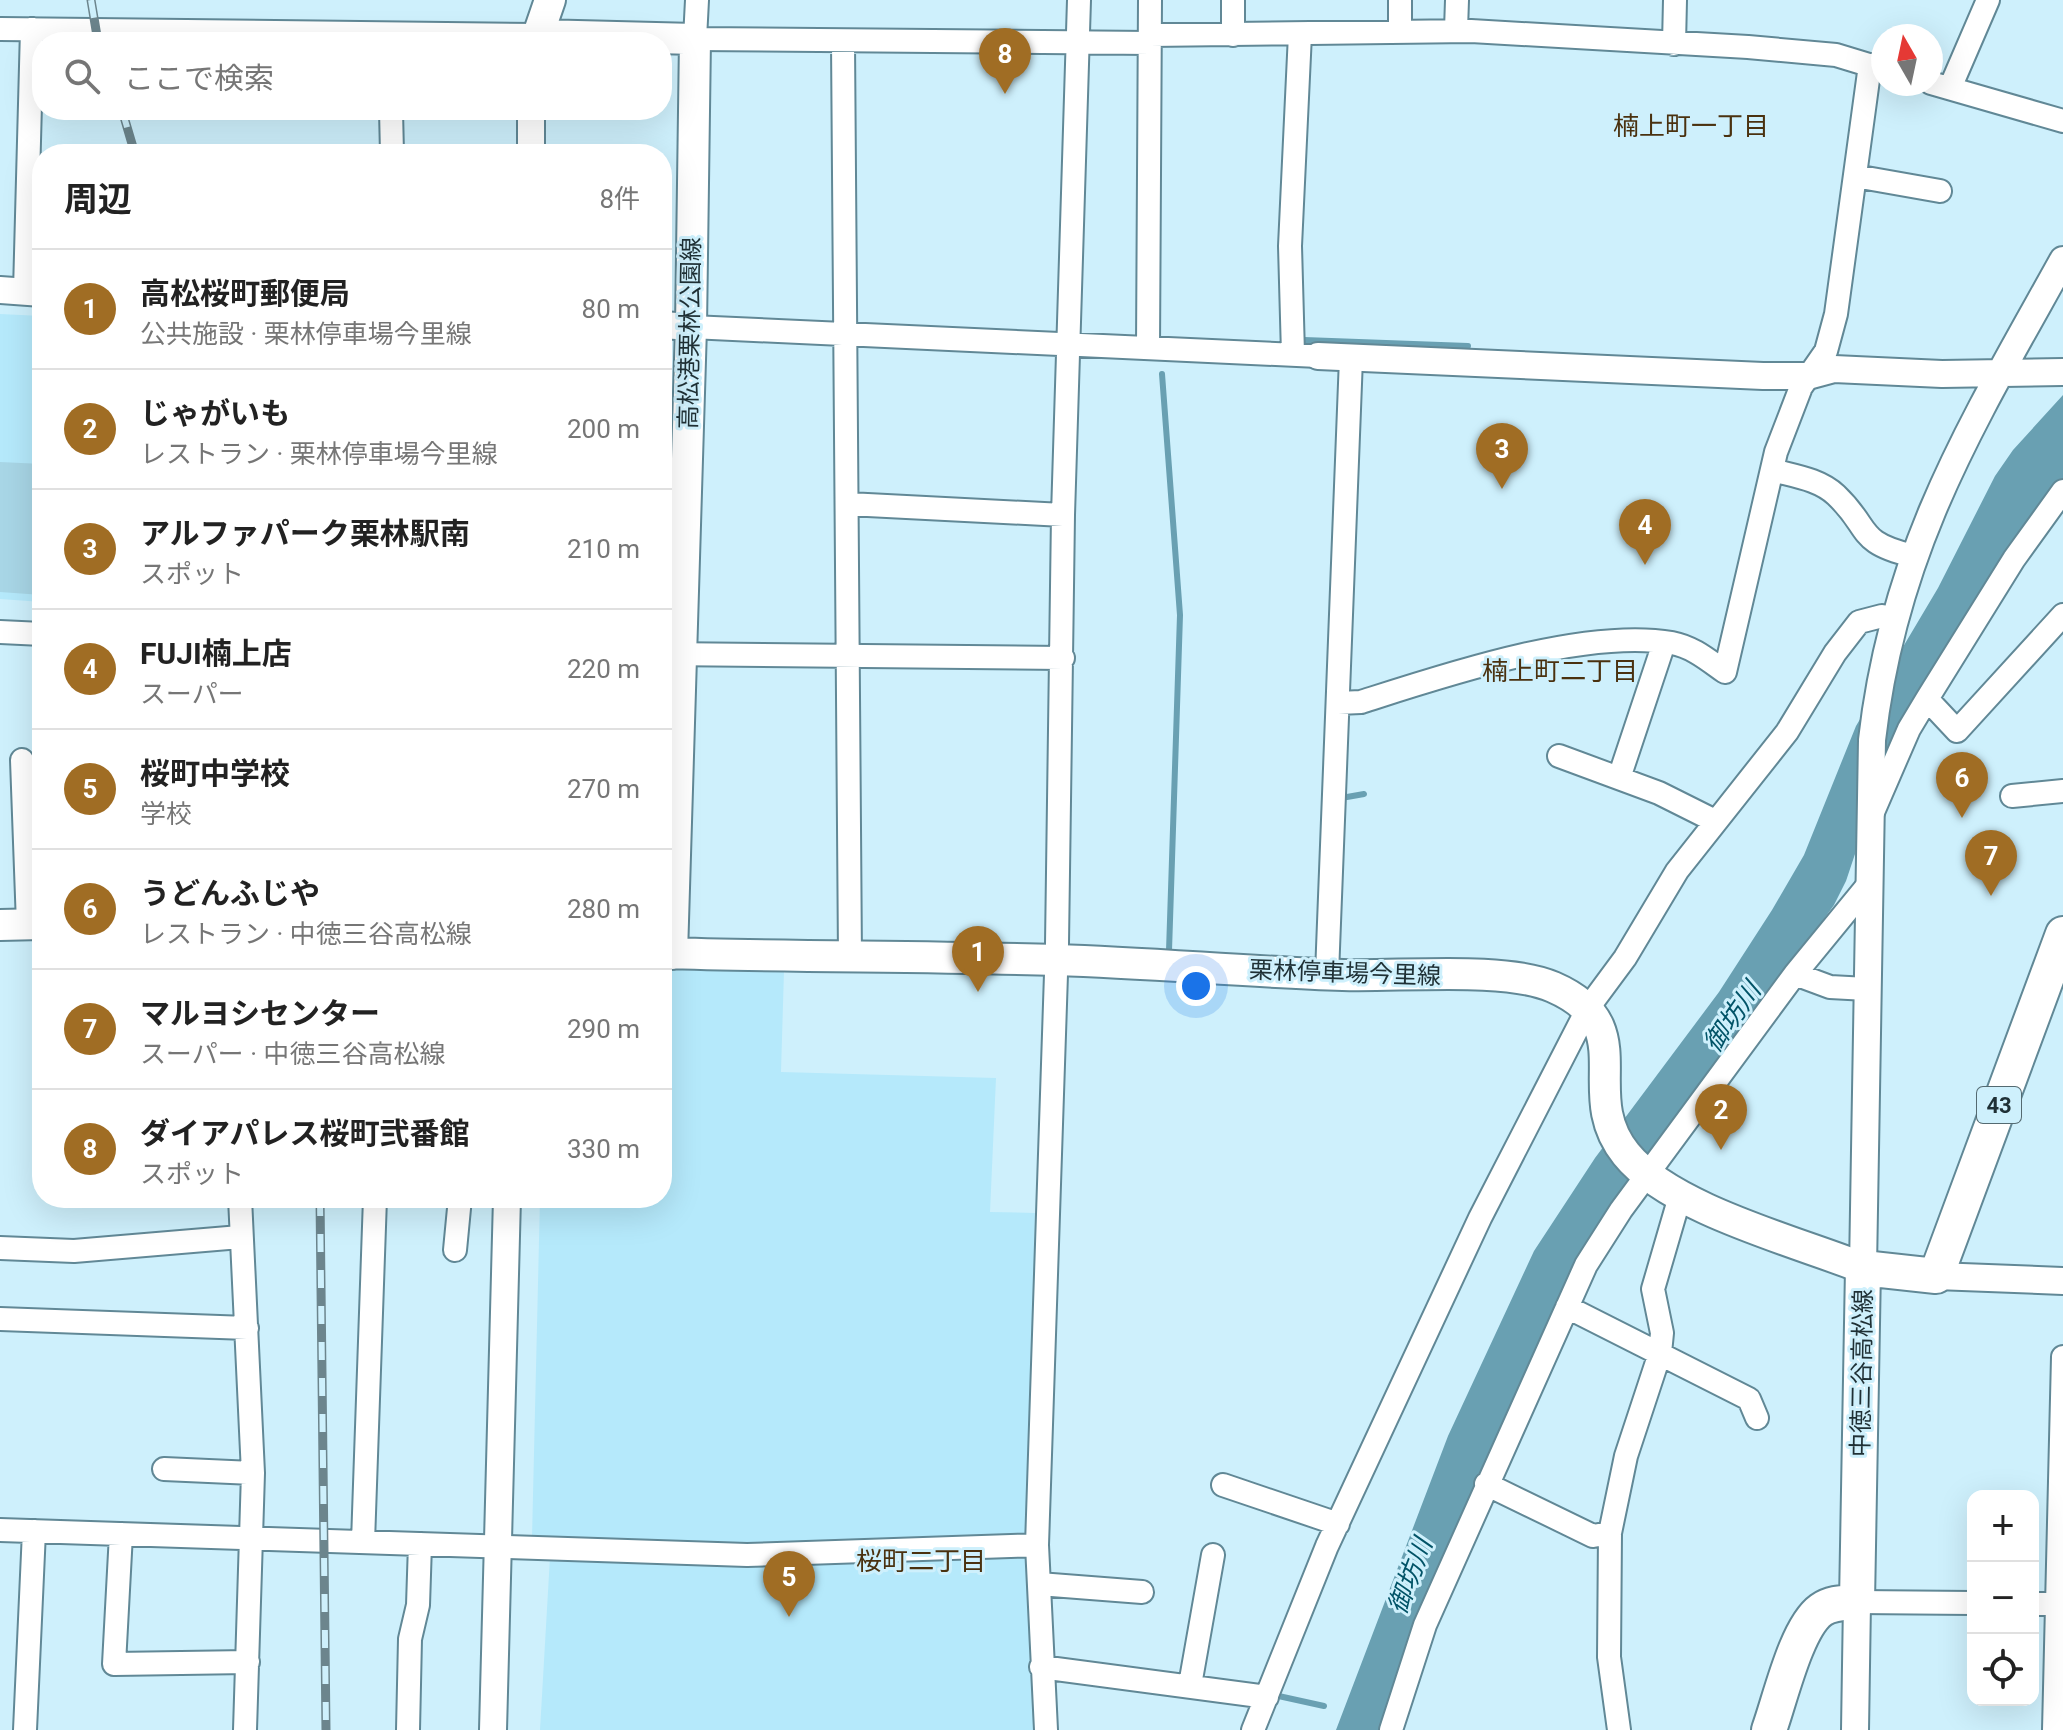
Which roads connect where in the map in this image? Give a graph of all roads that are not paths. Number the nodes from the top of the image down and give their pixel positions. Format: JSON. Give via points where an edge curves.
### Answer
{"nodes":[{"id":1,"x":550,"y":0,"type":"edge"},
{"id":2,"x":697,"y":0,"type":"edge"},
{"id":3,"x":1079,"y":0,"type":"edge"},
{"id":4,"x":1150,"y":0,"type":"edge"},
{"id":5,"x":1233,"y":0,"type":"edge"},
{"id":6,"x":1400,"y":0,"type":"edge"},
{"id":7,"x":1457,"y":0,"type":"edge"},
{"id":8,"x":1675,"y":0,"type":"edge"},
{"id":9,"x":1988,"y":0,"type":"edge"},
{"id":10,"x":0,"y":29,"type":"edge"},
{"id":11,"x":32,"y":29,"type":"junction"},
{"id":12,"x":1456,"y":30,"type":"junction"},
{"id":13,"x":166,"y":32,"type":"edge"},
{"id":14,"x":539,"y":32,"type":"edge"},
{"id":15,"x":1400,"y":32,"type":"junction"},
{"id":16,"x":1300,"y":34,"type":"junction"},
{"id":17,"x":1233,"y":35,"type":"junction"},
{"id":18,"x":672,"y":39,"type":"edge"},
{"id":19,"x":695,"y":39,"type":"junction"},
{"id":20,"x":1150,"y":39,"type":"junction"},
{"id":21,"x":843,"y":42,"type":"junction"},
{"id":22,"x":1078,"y":43,"type":"junction"},
{"id":23,"x":1674,"y":44,"type":"junction"},
{"id":24,"x":1871,"y":65,"type":"edge"},
{"id":25,"x":1943,"y":80,"type":"edge"},
{"id":26,"x":1943,"y":86,"type":"edge"},
{"id":27,"x":1871,"y":96,"type":"edge"},
{"id":28,"x":391,"y":120,"type":"edge"},
{"id":29,"x":531,"y":120,"type":"edge"},
{"id":30,"x":2063,"y":121,"type":"edge"},
{"id":31,"x":392,"y":144,"type":"edge"},
{"id":32,"x":531,"y":144,"type":"edge"},
{"id":33,"x":1855,"y":176,"type":"junction"},
{"id":34,"x":1940,"y":191,"type":"dead end"},
{"id":35,"x":2063,"y":260,"type":"edge"},
{"id":36,"x":22,"y":291,"type":"edge"},
{"id":37,"x":677,"y":326,"type":"edge"},
{"id":38,"x":845,"y":333,"type":"junction"},
{"id":39,"x":1068,"y":347,"type":"junction"},
{"id":40,"x":1148,"y":348,"type":"junction"},
{"id":41,"x":1306,"y":355,"type":"junction"},
{"id":42,"x":1351,"y":358,"type":"junction"},
{"id":43,"x":2063,"y":372,"type":"edge"},
{"id":44,"x":1999,"y":373,"type":"junction"},
{"id":45,"x":1808,"y":376,"type":"junction"},
{"id":46,"x":1772,"y":470,"type":"junction"},
{"id":47,"x":2063,"y":491,"type":"edge"},
{"id":48,"x":848,"y":504,"type":"junction"},
{"id":49,"x":1063,"y":515,"type":"junction"},
{"id":50,"x":1913,"y":556,"type":"junction"},
{"id":51,"x":672,"y":599,"type":"edge"},
{"id":52,"x":2063,"y":615,"type":"edge"},
{"id":53,"x":1893,"y":618,"type":"junction"},
{"id":54,"x":0,"y":632,"type":"edge"},
{"id":55,"x":32,"y":634,"type":"edge"},
{"id":56,"x":1664,"y":643,"type":"junction"},
{"id":57,"x":672,"y":654,"type":"edge"},
{"id":58,"x":849,"y":657,"type":"junction"},
{"id":59,"x":1063,"y":658,"type":"junction"},
{"id":60,"x":1927,"y":699,"type":"junction"},
{"id":61,"x":1338,"y":703,"type":"junction"},
{"id":62,"x":1559,"y":756,"type":"dead end"},
{"id":63,"x":22,"y":760,"type":"dead end"},
{"id":64,"x":1619,"y":778,"type":"junction"},
{"id":65,"x":2063,"y":791,"type":"edge"},
{"id":66,"x":2012,"y":796,"type":"dead end"},
{"id":67,"x":1870,"y":820,"type":"junction"},
{"id":68,"x":1715,"y":821,"type":"junction"},
{"id":69,"x":1868,"y":885,"type":"junction"},
{"id":70,"x":23,"y":925,"type":"edge"},
{"id":71,"x":2063,"y":934,"type":"edge"},
{"id":72,"x":672,"y":954,"type":"edge"},
{"id":73,"x":850,"y":958,"type":"junction"},
{"id":74,"x":1055,"y":960,"type":"junction"},
{"id":75,"x":1327,"y":974,"type":"junction"},
{"id":76,"x":1795,"y":974,"type":"junction"},
{"id":77,"x":2054,"y":983,"type":"edge"},
{"id":78,"x":1867,"y":989,"type":"junction"},
{"id":79,"x":1588,"y":1008,"type":"junction"},
{"id":80,"x":1645,"y":1172,"type":"junction"},
{"id":81,"x":1681,"y":1193,"type":"junction"},
{"id":82,"x":240,"y":1208,"type":"edge"},
{"id":83,"x":375,"y":1208,"type":"edge"},
{"id":84,"x":459,"y":1208,"type":"edge"},
{"id":85,"x":507,"y":1208,"type":"edge"},
{"id":86,"x":240,"y":1237,"type":"junction"},
{"id":87,"x":0,"y":1248,"type":"edge"},
{"id":88,"x":455,"y":1250,"type":"dead end"},
{"id":89,"x":1863,"y":1268,"type":"junction"},
{"id":90,"x":1936,"y":1276,"type":"junction"},
{"id":91,"x":2063,"y":1281,"type":"edge"},
{"id":92,"x":1567,"y":1307,"type":"junction"},
{"id":93,"x":0,"y":1319,"type":"edge"},
{"id":94,"x":247,"y":1328,"type":"junction"},
{"id":95,"x":1660,"y":1353,"type":"junction"},
{"id":96,"x":2063,"y":1357,"type":"edge"},
{"id":97,"x":1757,"y":1418,"type":"dead end"},
{"id":98,"x":164,"y":1469,"type":"dead end"},
{"id":99,"x":253,"y":1473,"type":"junction"},
{"id":100,"x":1486,"y":1484,"type":"junction"},
{"id":101,"x":1223,"y":1485,"type":"dead end"},
{"id":102,"x":1338,"y":1524,"type":"junction"},
{"id":103,"x":0,"y":1530,"type":"edge"},
{"id":104,"x":34,"y":1531,"type":"junction"},
{"id":105,"x":1610,"y":1533,"type":"junction"},
{"id":106,"x":121,"y":1534,"type":"junction"},
{"id":107,"x":249,"y":1540,"type":"junction"},
{"id":108,"x":363,"y":1542,"type":"junction"},
{"id":109,"x":420,"y":1544,"type":"junction"},
{"id":110,"x":1037,"y":1545,"type":"junction"},
{"id":111,"x":498,"y":1547,"type":"junction"},
{"id":112,"x":1213,"y":1555,"type":"dead end"},
{"id":113,"x":1039,"y":1584,"type":"junction"},
{"id":114,"x":1142,"y":1592,"type":"dead end"},
{"id":115,"x":1857,"y":1602,"type":"junction"},
{"id":116,"x":1967,"y":1603,"type":"edge"},
{"id":117,"x":2051,"y":1604,"type":"edge"},
{"id":118,"x":248,"y":1662,"type":"junction"},
{"id":119,"x":1041,"y":1667,"type":"junction"},
{"id":120,"x":1190,"y":1685,"type":"junction"},
{"id":121,"x":1267,"y":1697,"type":"junction"},
{"id":122,"x":25,"y":1730,"type":"edge"},
{"id":123,"x":245,"y":1730,"type":"edge"},
{"id":124,"x":408,"y":1730,"type":"edge"},
{"id":125,"x":493,"y":1730,"type":"edge"},
{"id":126,"x":1046,"y":1730,"type":"edge"},
{"id":127,"x":1253,"y":1730,"type":"edge"},
{"id":128,"x":1391,"y":1730,"type":"edge"},
{"id":129,"x":1619,"y":1730,"type":"edge"},
{"id":130,"x":1769,"y":1730,"type":"edge"},
{"id":131,"x":1855,"y":1730,"type":"edge"},
{"id":132,"x":2054,"y":1730,"type":"edge"}],
"edges":[{"from":1,"to":14,"type":"main road"},
{"from":2,"to":19,"type":"street"},
{"from":3,"to":22,"type":"street"},
{"from":4,"to":20,"type":"street"},
{"from":5,"to":17,"type":"street"},
{"from":6,"to":15,"type":"street"},
{"from":7,"to":12,"type":"street"},
{"from":8,"to":23,"type":"street"},
{"from":9,"to":25,"type":"street"},
{"from":10,"to":11,"type":"street"},
{"from":11,"to":13,"type":"street"},
{"from":11,"to":36,"type":"street"},
{"from":12,"to":15,"type":"street"},
{"from":12,"to":23,"type":"street"},
{"from":15,"to":16,"type":"street"},
{"from":16,"to":17,"type":"street"},
{"from":16,"to":41,"type":"street","via":[[1290,246]]},
{"from":17,"to":20,"type":"street"},
{"from":18,"to":19,"type":"main road"},
{"from":19,"to":21,"type":"street"},
{"from":19,"to":37,"type":"main road","name":"高松港栗林公園線"},
{"from":20,"to":22,"type":"street"},
{"from":20,"to":40,"type":"street"},
{"from":21,"to":22,"type":"street"},
{"from":21,"to":38,"type":"street"},
{"from":22,"to":39,"type":"street"},
{"from":23,"to":24,"type":"street","via":[[1836,55]]},
{"from":26,"to":30,"type":"street"},
{"from":27,"to":33,"type":"street"},
{"from":28,"to":31,"type":"street"},
{"from":29,"to":32,"type":"street"},
{"from":33,"to":34,"type":"street"},
{"from":33,"to":45,"type":"street","via":[[1836,314],[1826,351]]},
{"from":35,"to":44,"type":"street"},
{"from":37,"to":38,"type":"street"},
{"from":37,"to":51,"type":"main road","name":"高松港栗林公園線"},
{"from":38,"to":39,"type":"street"},
{"from":38,"to":48,"type":"street"},
{"from":39,"to":40,"type":"street"},
{"from":39,"to":49,"type":"street"},
{"from":40,"to":41,"type":"street"},
{"from":41,"to":42,"type":"street"},
{"from":42,"to":45,"type":"street"},
{"from":42,"to":61,"type":"street"},
{"from":43,"to":44,"type":"street"},
{"from":44,"to":45,"type":"street","via":[[1834,369]]},
{"from":44,"to":50,"type":"street","via":[[1937,494]]},
{"from":45,"to":46,"type":"street"},
{"from":46,"to":50,"type":"street","via":[[1815,481],[1837,495],[1879,547]]},
{"from":46,"to":56,"type":"street","via":[[1725,672],[1694,650]]},
{"from":47,"to":60,"type":"street"},
{"from":48,"to":49,"type":"street"},
{"from":48,"to":58,"type":"street"},
{"from":49,"to":59,"type":"street"},
{"from":50,"to":53,"type":"street"},
{"from":52,"to":60,"type":"street","via":[[1957,731]]},
{"from":53,"to":67,"type":"street","via":[[1872,740]]},
{"from":53,"to":68,"type":"street","via":[[1859,622],[1787,732]]},
{"from":54,"to":55,"type":"street"},
{"from":56,"to":61,"type":"street","via":[[1606,642],[1516,657],[1361,702]]},
{"from":56,"to":64,"type":"street"},
{"from":57,"to":58,"type":"street"},
{"from":58,"to":59,"type":"street"},
{"from":58,"to":73,"type":"street"},
{"from":59,"to":74,"type":"street"},
{"from":60,"to":67,"type":"street"},
{"from":61,"to":75,"type":"street"},
{"from":62,"to":64,"type":"street"},
{"from":63,"to":70,"type":"street"},
{"from":64,"to":68,"type":"street"},
{"from":65,"to":66,"type":"street"},
{"from":67,"to":69,"type":"street"},
{"from":68,"to":79,"type":"street"},
{"from":69,"to":76,"type":"street"},
{"from":69,"to":78,"type":"street"},
{"from":71,"to":77,"type":"main road","number":"43"},
{"from":72,"to":73,"type":"main road","name":"栗林停車場今里線"},
{"from":73,"to":74,"type":"main road","name":"栗林停車場今里線"},
{"from":74,"to":75,"type":"main road","name":"栗林停車場今里線"},
{"from":74,"to":110,"type":"street"},
{"from":75,"to":79,"type":"main road","name":"栗林停車場今里線","via":[[1524,977]]},
{"from":76,"to":78,"type":"street","via":[[1830,987]]},
{"from":76,"to":80,"type":"street"},
{"from":77,"to":90,"type":"main road","number":"43"},
{"from":78,"to":89,"type":"street"},
{"from":79,"to":80,"type":"main road","via":[[1603,1032],[1603,1093],[1614,1137]]},
{"from":79,"to":102,"type":"street","via":[[1480,1218]]},
{"from":80,"to":81,"type":"main road"},
{"from":80,"to":92,"type":"street","via":[[1586,1265]]},
{"from":81,"to":89,"type":"main road","via":[[1743,1225]]},
{"from":81,"to":95,"type":"street","via":[[1653,1289],[1662,1333]]},
{"from":82,"to":86,"type":"street"},
{"from":83,"to":108,"type":"street"},
{"from":84,"to":88,"type":"street"},
{"from":85,"to":111,"type":"street"},
{"from":86,"to":87,"type":"street","via":[[74,1251]]},
{"from":86,"to":94,"type":"street"},
{"from":89,"to":90,"type":"main road","name":"中徳三谷高松線"},
{"from":89,"to":115,"type":"main road","name":"中徳三谷高松線"},
{"from":90,"to":91,"type":"street"},
{"from":92,"to":95,"type":"street"},
{"from":92,"to":100,"type":"street"},
{"from":93,"to":94,"type":"street"},
{"from":94,"to":99,"type":"street"},
{"from":95,"to":97,"type":"street","via":[[1749,1399]]},
{"from":95,"to":105,"type":"street","via":[[1626,1456]]},
{"from":96,"to":117,"type":"street"},
{"from":98,"to":99,"type":"street"},
{"from":99,"to":107,"type":"street"},
{"from":100,"to":105,"type":"street","via":[[1593,1536]]},
{"from":100,"to":128,"type":"street","via":[[1425,1625]]},
{"from":101,"to":102,"type":"street"},
{"from":102,"to":121,"type":"street"},
{"from":103,"to":104,"type":"street"},
{"from":104,"to":106,"type":"street"},
{"from":104,"to":122,"type":"street"},
{"from":105,"to":129,"type":"street","via":[[1609,1657]]},
{"from":106,"to":107,"type":"street"},
{"from":106,"to":118,"type":"street","via":[[114,1664]]},
{"from":107,"to":108,"type":"street"},
{"from":107,"to":118,"type":"street"},
{"from":108,"to":109,"type":"street"},
{"from":109,"to":111,"type":"street"},
{"from":109,"to":124,"type":"street"},
{"from":110,"to":111,"type":"street","via":[[747,1555]]},
{"from":110,"to":113,"type":"street"},
{"from":111,"to":125,"type":"street"},
{"from":112,"to":120,"type":"street"},
{"from":113,"to":114,"type":"street"},
{"from":113,"to":119,"type":"street"},
{"from":115,"to":116,"type":"street"},
{"from":115,"to":130,"type":"main road","via":[[1832,1604],[1805,1628]]},
{"from":115,"to":131,"type":"street"},
{"from":117,"to":132,"type":"street"},
{"from":118,"to":123,"type":"street"},
{"from":119,"to":120,"type":"street"},
{"from":119,"to":126,"type":"street"},
{"from":120,"to":121,"type":"street"},
{"from":121,"to":127,"type":"street"}]}
